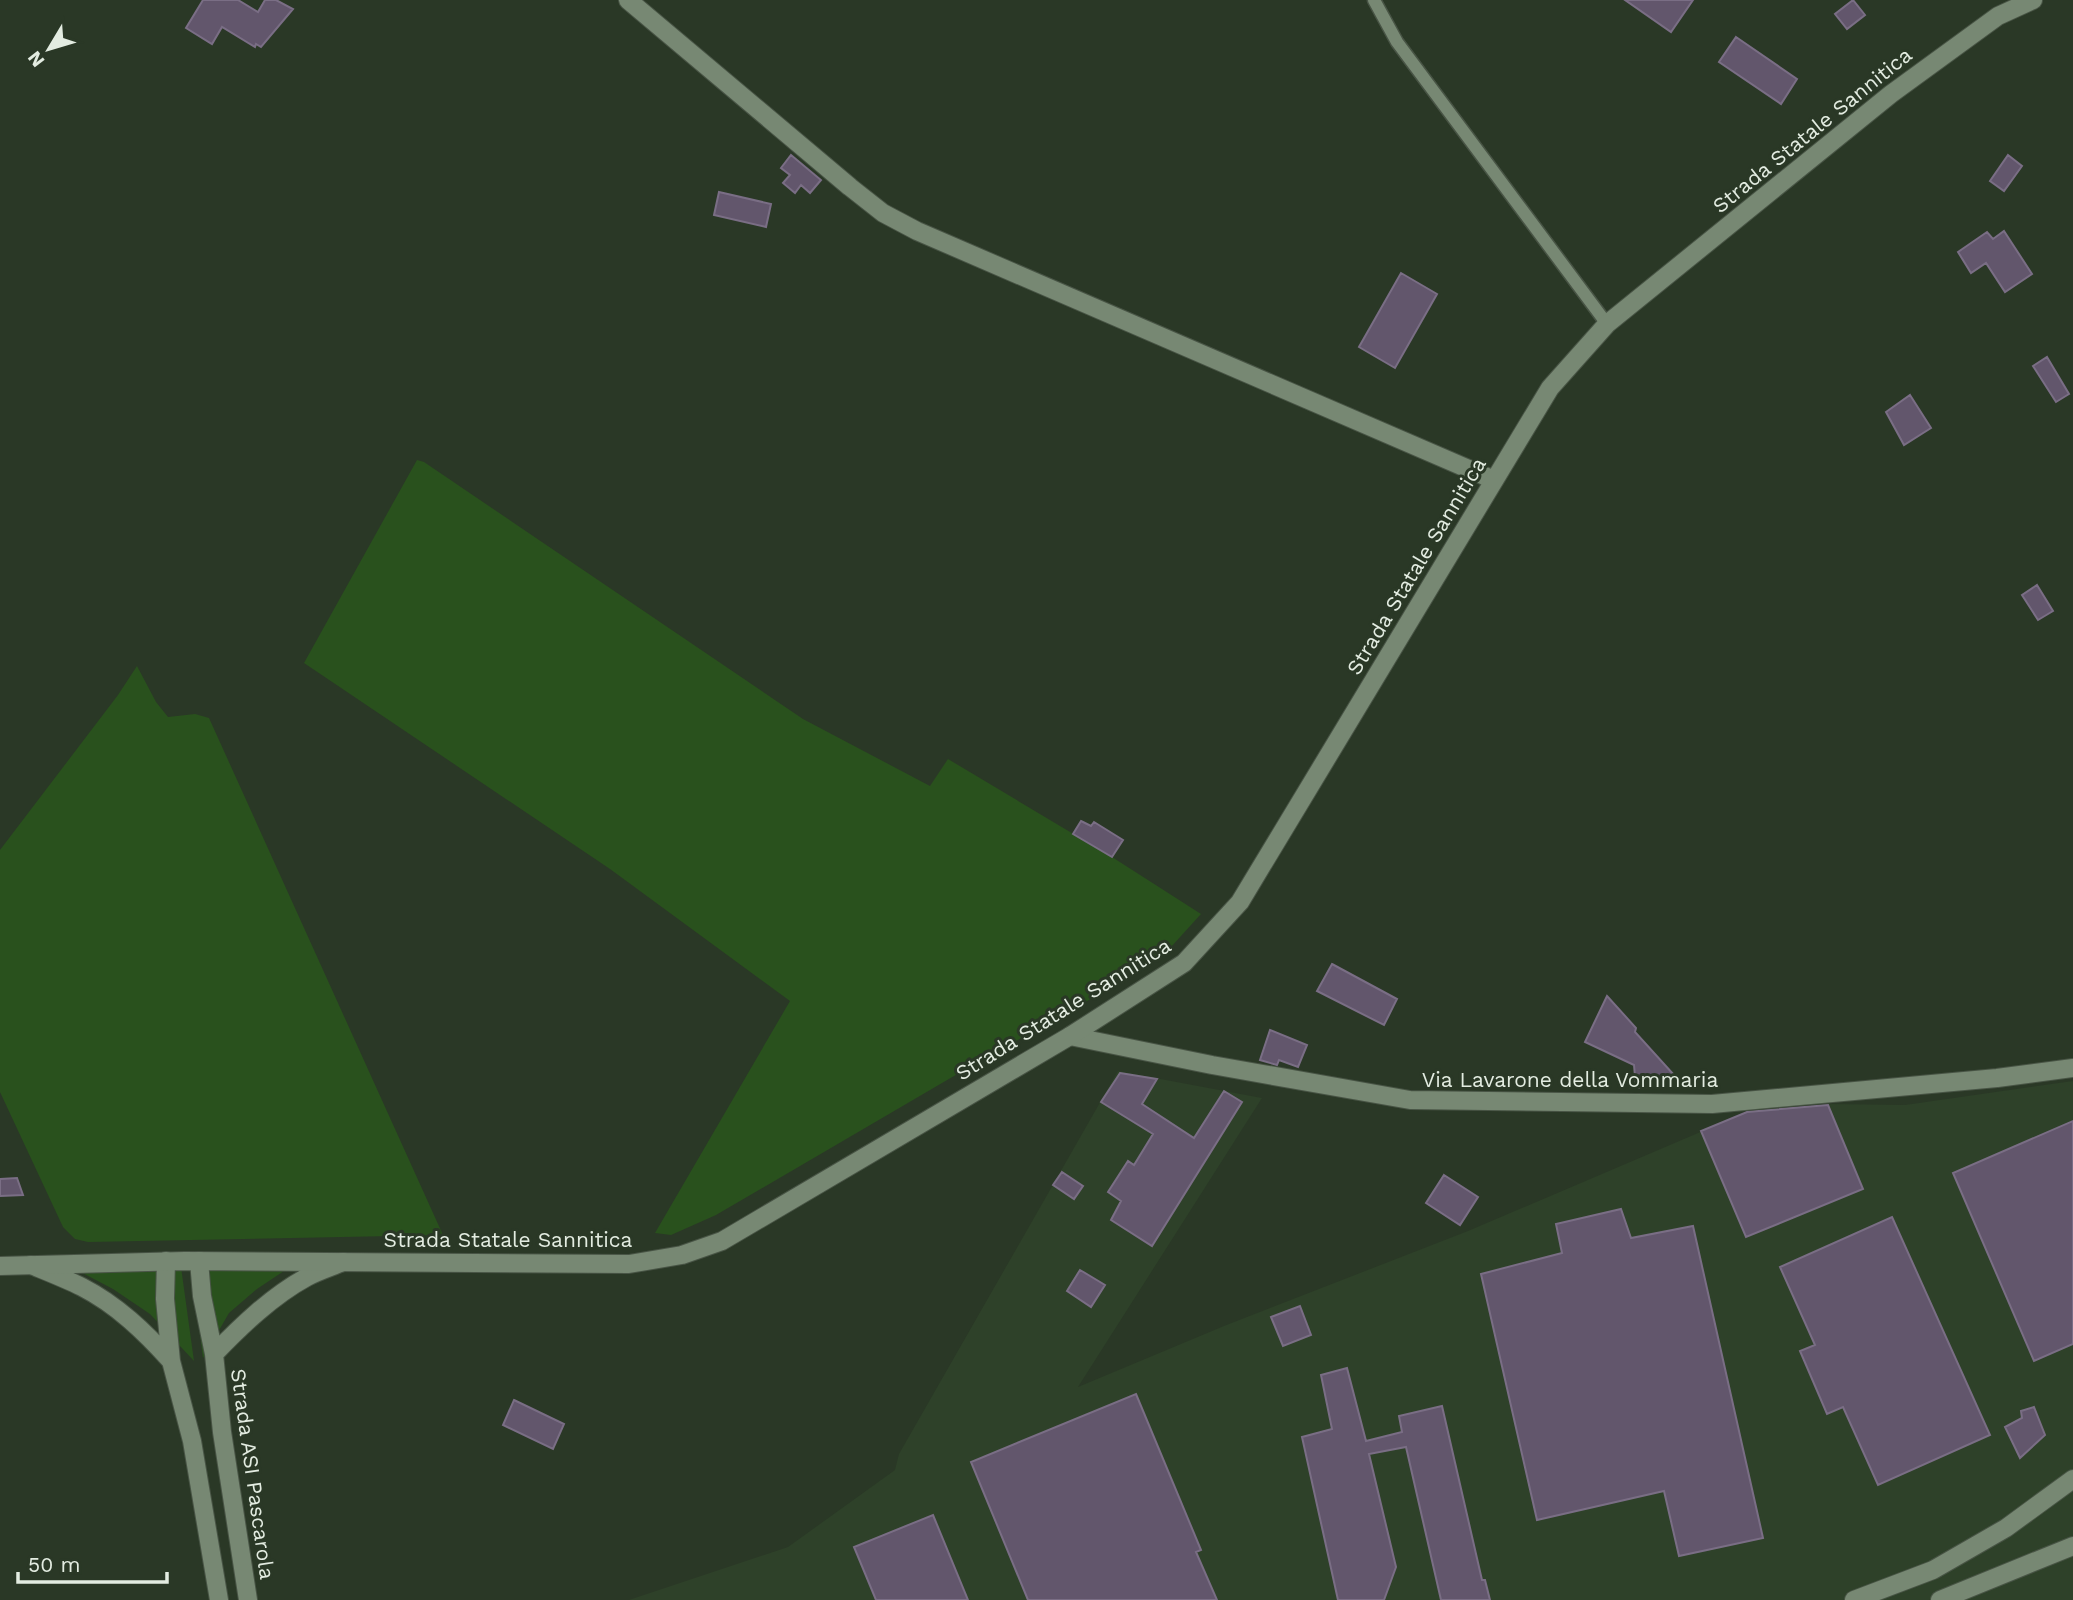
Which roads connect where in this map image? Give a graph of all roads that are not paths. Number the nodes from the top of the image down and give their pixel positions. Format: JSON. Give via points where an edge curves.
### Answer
{"nodes":[{"id":1,"x":628,"y":0,"type":"edge"},
{"id":2,"x":1374,"y":0,"type":"edge"},
{"id":3,"x":2034,"y":0,"type":"edge"},
{"id":4,"x":1607,"y":324,"type":"junction"},
{"id":5,"x":1494,"y":480,"type":"junction"},
{"id":6,"x":1070,"y":1037,"type":"junction"},
{"id":7,"x":2073,"y":1068,"type":"edge"},
{"id":8,"x":166,"y":1261,"type":"junction"},
{"id":9,"x":200,"y":1261,"type":"junction"},
{"id":10,"x":343,"y":1262,"type":"junction"},
{"id":11,"x":31,"y":1265,"type":"junction"},
{"id":12,"x":0,"y":1266,"type":"edge"},
{"id":13,"x":214,"y":1354,"type":"junction"},
{"id":14,"x":171,"y":1361,"type":"junction"},
{"id":15,"x":2073,"y":1479,"type":"edge"},
{"id":16,"x":2073,"y":1546,"type":"edge"},
{"id":17,"x":219,"y":1600,"type":"edge"},
{"id":18,"x":248,"y":1600,"type":"edge"},
{"id":19,"x":1854,"y":1600,"type":"edge"},
{"id":20,"x":1940,"y":1600,"type":"edge"}],
"edges":[{"from":1,"to":5,"type":"street","via":[[883,213]]},
{"from":2,"to":4,"type":"lane","via":[[1397,42]]},
{"from":3,"to":4,"type":"street","name":"Strada Statale Sannitica","via":[[1998,16],[1901,86]]},
{"from":4,"to":5,"type":"street","name":"Strada Statale Sannitica","via":[[1550,388]]},
{"from":5,"to":6,"type":"street","name":"Strada Statale Sannitica","via":[[1240,902],[1184,963]]},
{"from":6,"to":7,"type":"street","name":"Via Lavarone della Vommaria","via":[[1410,1100],[1712,1104]]},
{"from":6,"to":10,"type":"street","name":"Strada Statale Sannitica","via":[[722,1241],[682,1255],[629,1264]]},
{"from":8,"to":9,"type":"street","name":"Strada Statale Sannitica"},
{"from":8,"to":11,"type":"street","name":"Strada Statale Sannitica"},
{"from":8,"to":14,"type":"street"},
{"from":9,"to":10,"type":"street","name":"Strada Statale Sannitica"},
{"from":9,"to":13,"type":"street","name":"Strada ASI Pascarola"},
{"from":10,"to":13,"type":"street","name":"Strada ASI Pascarola","via":[[307,1277],[279,1296]]},
{"from":11,"to":12,"type":"street","name":"Strada Statale Sannitica"},
{"from":11,"to":14,"type":"street","via":[[110,1304]]},
{"from":13,"to":18,"type":"street","name":"Strada ASI Pascarola"},
{"from":14,"to":17,"type":"street","via":[[192,1441]]},
{"from":15,"to":19,"type":"street","via":[[2006,1528],[1933,1570]]},
{"from":16,"to":20,"type":"street"}]}
